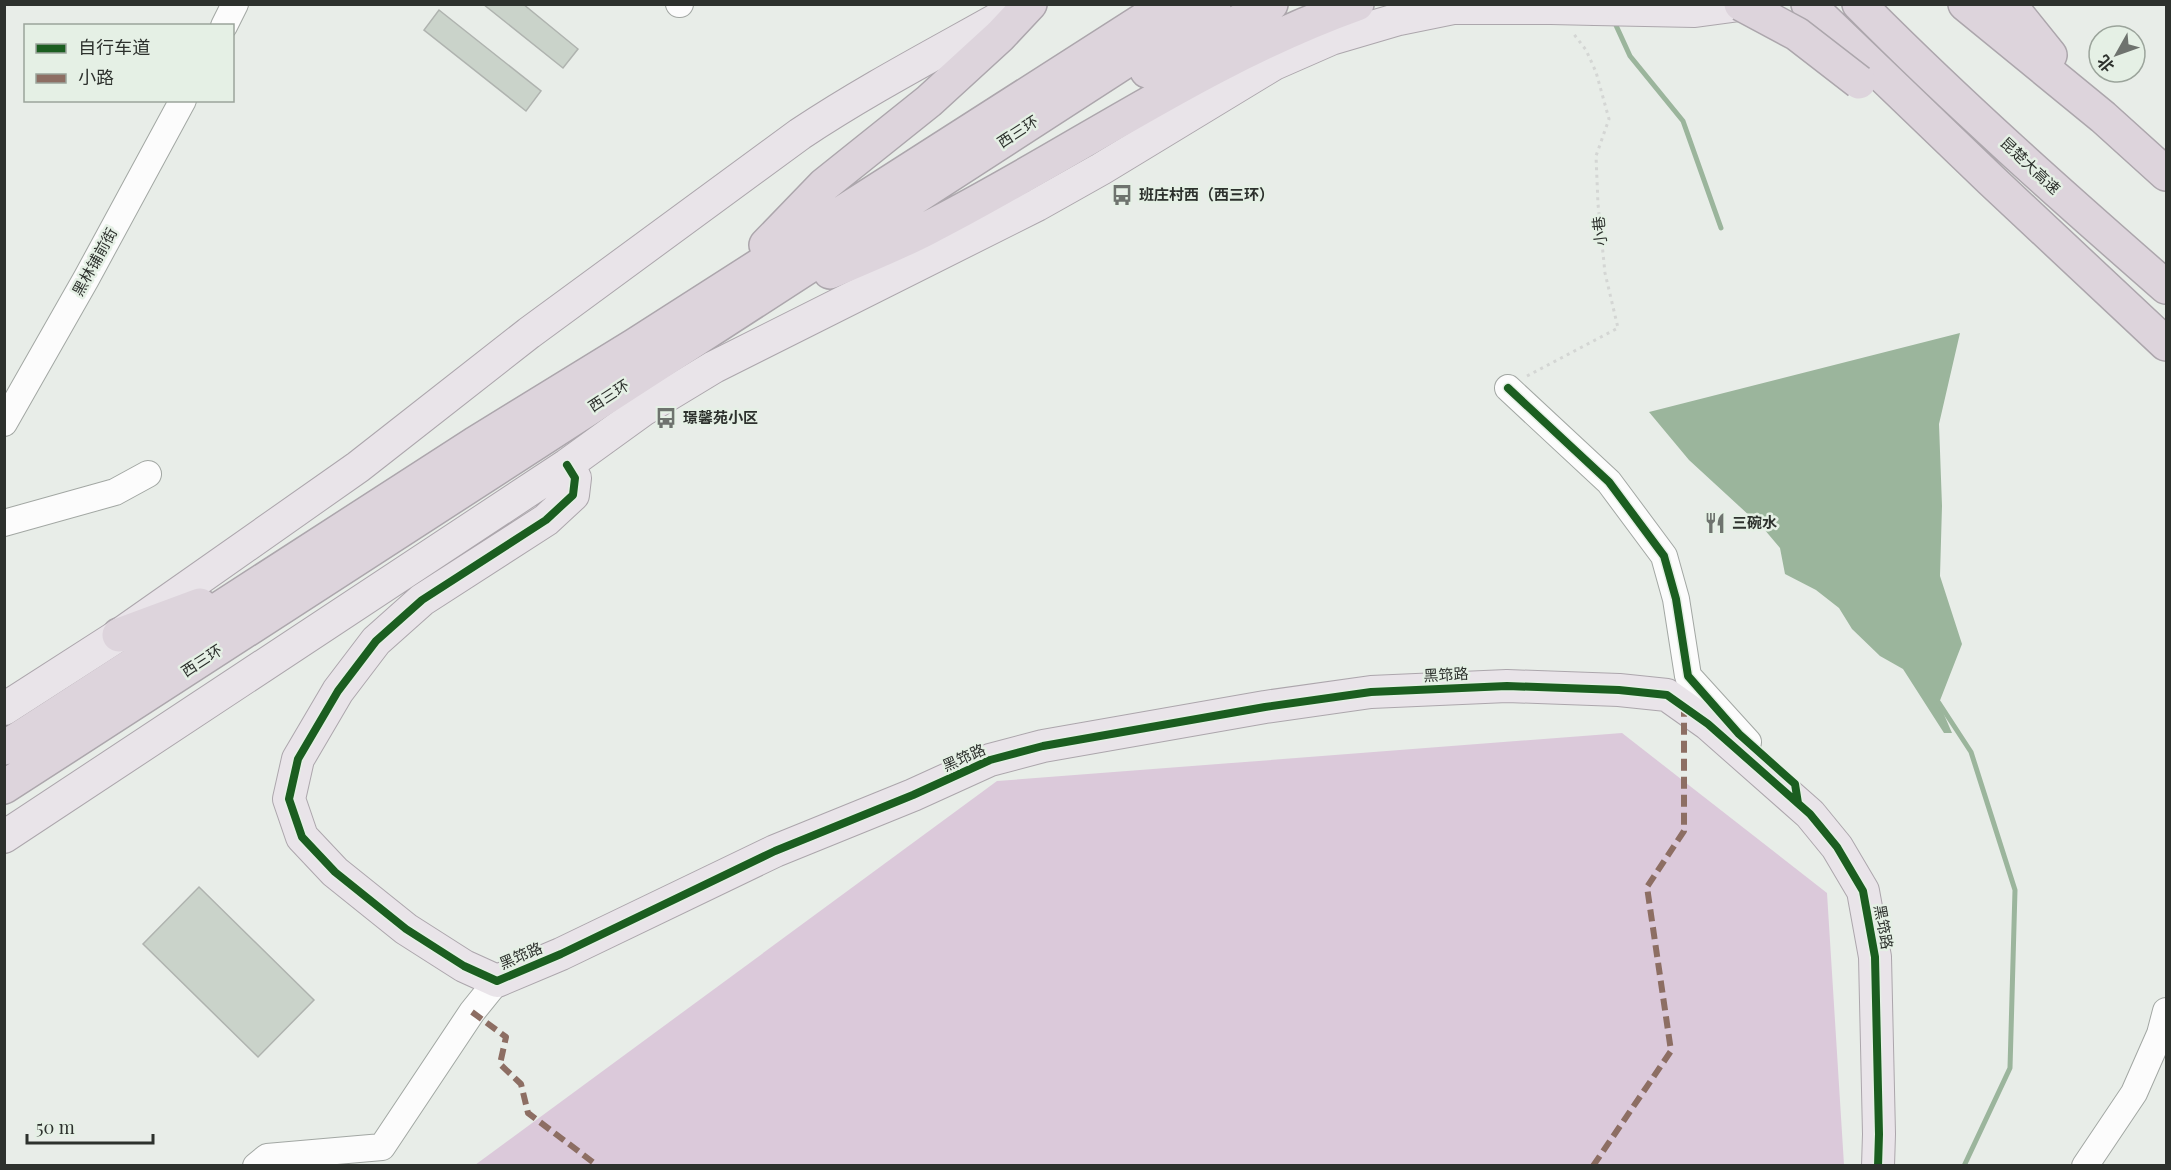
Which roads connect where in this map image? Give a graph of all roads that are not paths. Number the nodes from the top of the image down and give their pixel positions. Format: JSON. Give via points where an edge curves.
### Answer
{"nodes":[{"id":1,"x":235,"y":4,"type":"edge"},
{"id":2,"x":1024,"y":4,"type":"edge"},
{"id":3,"x":1030,"y":4,"type":"edge"},
{"id":4,"x":1168,"y":4,"type":"edge"},
{"id":5,"x":1214,"y":4,"type":"edge"},
{"id":6,"x":1271,"y":4,"type":"edge"},
{"id":7,"x":1357,"y":4,"type":"edge"},
{"id":8,"x":1741,"y":4,"type":"edge"},
{"id":9,"x":1747,"y":4,"type":"edge"},
{"id":10,"x":1808,"y":4,"type":"edge"},
{"id":11,"x":1859,"y":4,"type":"edge"},
{"id":12,"x":1965,"y":4,"type":"edge"},
{"id":13,"x":2009,"y":4,"type":"edge"},
{"id":14,"x":225,"y":24,"type":"edge"},
{"id":15,"x":1864,"y":72,"type":"junction"},
{"id":16,"x":182,"y":102,"type":"edge"},
{"id":17,"x":995,"y":147,"type":"junction"},
{"id":18,"x":2165,"y":173,"type":"edge"},
{"id":19,"x":2166,"y":287,"type":"edge"},
{"id":20,"x":730,"y":301,"type":"junction"},
{"id":21,"x":2166,"y":344,"type":"edge"},
{"id":22,"x":2166,"y":355,"type":"edge"},
{"id":23,"x":1508,"y":388,"type":"road end"},
{"id":24,"x":4,"y":423,"type":"edge"},
{"id":25,"x":567,"y":465,"type":"junction"},
{"id":26,"x":148,"y":474,"type":"dead end"},
{"id":27,"x":4,"y":523,"type":"edge"},
{"id":28,"x":252,"y":586,"type":"junction"},
{"id":29,"x":119,"y":635,"type":"junction"},
{"id":30,"x":4,"y":709,"type":"edge"},
{"id":31,"x":4,"y":748,"type":"edge"},
{"id":32,"x":4,"y":788,"type":"edge"},
{"id":33,"x":1798,"y":803,"type":"junction"},
{"id":34,"x":4,"y":837,"type":"edge"},
{"id":35,"x":496,"y":981,"type":"junction"},
{"id":36,"x":2166,"y":1011,"type":"edge"},
{"id":37,"x":256,"y":1166,"type":"edge"},
{"id":38,"x":1878,"y":1166,"type":"edge"},
{"id":39,"x":2085,"y":1166,"type":"edge"}],
"edges":[{"from":1,"to":14,"type":"street"},
{"from":2,"to":29,"type":"main road","via":[[898,73],[800,134],[529,333],[358,467]]},
{"from":3,"to":20,"type":"highway","via":[[929,101],[824,185]]},
{"from":4,"to":20,"type":"highway","name":"西三环"},
{"from":5,"to":17,"type":"highway","name":"西三环"},
{"from":6,"to":17,"type":"highway"},
{"from":7,"to":20,"type":"highway","via":[[1275,38],[1166,94],[925,230]]},
{"from":8,"to":15,"type":"highway","bridge":true},
{"from":9,"to":25,"type":"main road","bridge":true,"via":[[1695,11],[1559,16],[1453,8],[1331,39],[1274,64],[1038,205],[714,367],[643,410]]},
{"from":10,"to":15,"type":"highway"},
{"from":11,"to":19,"type":"highway","name":"昆楚大高速","via":[[2062,196]]},
{"from":12,"to":18,"type":"highway"},
{"from":13,"to":18,"type":"highway","via":[[2065,73]]},
{"from":15,"to":21,"type":"highway","via":[[1992,180]]},
{"from":15,"to":22,"type":"highway","via":[[1946,163]]},
{"from":16,"to":24,"type":"street","name":"黑林铺前街"},
{"from":17,"to":20,"type":"highway","name":"西三环"},
{"from":20,"to":28,"type":"highway","name":"西三环","via":[[474,444]]},
{"from":20,"to":32,"type":"highway","name":"西三环"},
{"from":23,"to":33,"type":"street","via":[[1609,482],[1664,556],[1676,599],[1688,676],[1739,734],[1795,784]]},
{"from":25,"to":34,"type":"main road"},
{"from":25,"to":35,"type":"main road","name":"黑筇路","via":[[575,478],[573,495],[546,520],[422,600],[376,641],[338,691],[298,759],[289,799],[302,837],[335,872],[406,929],[464,966]]},
{"from":26,"to":27,"type":"street","via":[[115,492]]},
{"from":28,"to":29,"type":"highway"},
{"from":28,"to":31,"type":"highway","name":"西三环"},
{"from":29,"to":30,"type":"main road"},
{"from":33,"to":35,"type":"main road","name":"黑筇路","via":[[1708,724],[1667,695],[1507,686],[1371,692],[1098,735],[990,760],[775,850],[561,954]]},
{"from":33,"to":38,"type":"main road","name":"黑筇路","via":[[1837,847],[1863,891],[1875,957]]},
{"from":35,"to":37,"type":"street","via":[[382,1147],[267,1157]]},
{"from":36,"to":39,"type":"street","via":[[2134,1093]]}]}
